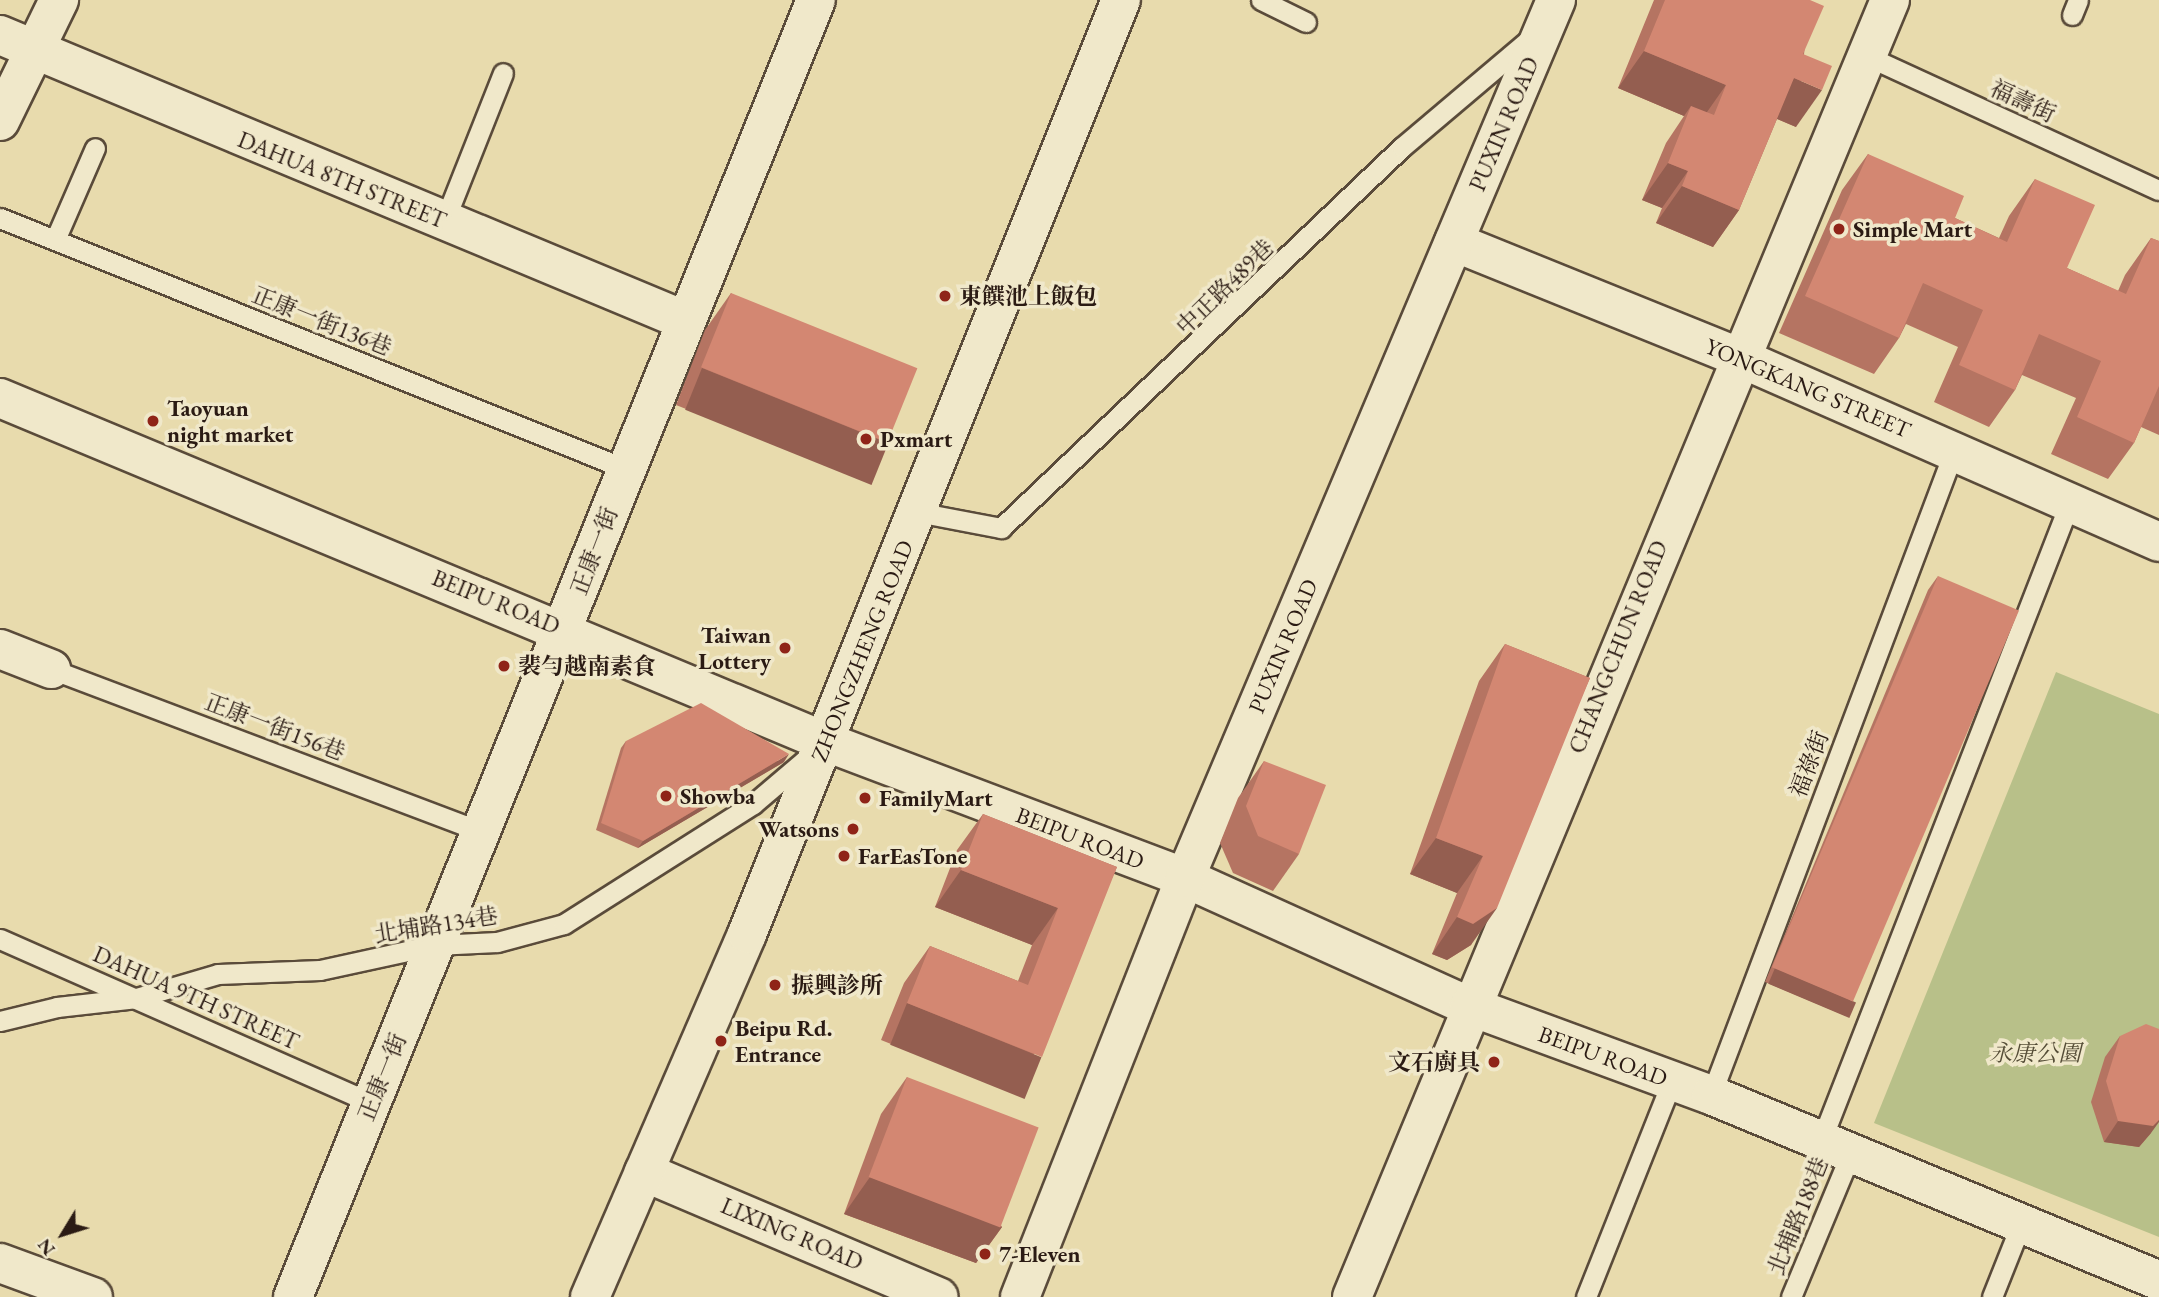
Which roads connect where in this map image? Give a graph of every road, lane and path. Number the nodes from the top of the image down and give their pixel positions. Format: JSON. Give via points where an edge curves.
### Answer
{"nodes":[{"id":1,"x":60,"y":0,"type":"edge"},
{"id":2,"x":816,"y":0,"type":"edge"},
{"id":3,"x":1121,"y":0,"type":"edge"},
{"id":4,"x":1261,"y":0,"type":"edge"},
{"id":5,"x":1577,"y":0,"type":"edge"},
{"id":6,"x":1890,"y":0,"type":"edge"},
{"id":7,"x":1552,"y":12,"type":"edge"},
{"id":8,"x":1306,"y":22,"type":"dead end"},
{"id":9,"x":0,"y":35,"type":"edge"},
{"id":10,"x":34,"y":53,"type":"junction"},
{"id":11,"x":1867,"y":57,"type":"junction"},
{"id":12,"x":503,"y":73,"type":"dead end"},
{"id":13,"x":0,"y":121,"type":"edge"},
{"id":14,"x":95,"y":148,"type":"dead end"},
{"id":15,"x":2159,"y":190,"type":"edge"},
{"id":16,"x":0,"y":218,"type":"edge"},
{"id":17,"x":444,"y":222,"type":"junction"},
{"id":18,"x":55,"y":240,"type":"junction"},
{"id":19,"x":1454,"y":242,"type":"junction"},
{"id":20,"x":686,"y":321,"type":"junction"},
{"id":21,"x":1738,"y":357,"type":"junction"},
{"id":22,"x":0,"y":398,"type":"edge"},
{"id":23,"x":1954,"y":451,"type":"junction"},
{"id":24,"x":626,"y":469,"type":"junction"},
{"id":25,"x":2070,"y":502,"type":"junction"},
{"id":26,"x":917,"y":512,"type":"junction"},
{"id":27,"x":2159,"y":542,"type":"edge"},
{"id":28,"x":564,"y":630,"type":"junction"},
{"id":29,"x":0,"y":649,"type":"edge"},
{"id":30,"x":51,"y":669,"type":"joint"},
{"id":31,"x":826,"y":742,"type":"junction"},
{"id":32,"x":480,"y":831,"type":"junction"},
{"id":33,"x":1185,"y":878,"type":"junction"},
{"id":34,"x":0,"y":939,"type":"edge"},
{"id":35,"x":435,"y":945,"type":"junction"},
{"id":36,"x":136,"y":998,"type":"junction"},
{"id":37,"x":1469,"y":1006,"type":"junction"},
{"id":38,"x":0,"y":1021,"type":"edge"},
{"id":39,"x":1672,"y":1081,"type":"junction"},
{"id":40,"x":1711,"y":1095,"type":"junction"},
{"id":41,"x":371,"y":1103,"type":"junction"},
{"id":42,"x":1836,"y":1147,"type":"junction"},
{"id":43,"x":644,"y":1172,"type":"junction"},
{"id":44,"x":2021,"y":1224,"type":"junction"},
{"id":45,"x":0,"y":1263,"type":"edge"},
{"id":46,"x":2159,"y":1281,"type":"edge"},
{"id":47,"x":93,"y":1297,"type":"edge"},
{"id":48,"x":293,"y":1297,"type":"edge"},
{"id":49,"x":590,"y":1297,"type":"edge"},
{"id":50,"x":939,"y":1297,"type":"edge"},
{"id":51,"x":1020,"y":1297,"type":"edge"},
{"id":52,"x":1352,"y":1297,"type":"edge"},
{"id":53,"x":1586,"y":1297,"type":"edge"},
{"id":54,"x":1791,"y":1297,"type":"edge"},
{"id":55,"x":1992,"y":1297,"type":"edge"}],
"edges":[{"from":1,"to":10,"type":"street"},
{"from":2,"to":20,"type":"street","name":"正康一街"},
{"from":3,"to":26,"type":"street","name":"ZHONGZHENG ROAD"},
{"from":4,"to":8,"type":"lane"},
{"from":5,"to":7,"type":"lane"},
{"from":6,"to":11,"type":"street","name":"CHANGCHUN ROAD"},
{"from":7,"to":19,"type":"street","name":"PUXIN ROAD"},
{"from":7,"to":26,"type":"lane","name":"中正路489巷","via":[[1402,147],[1001,528]]},
{"from":9,"to":10,"type":"street","name":"DAHUA 8TH STREET"},
{"from":10,"to":13,"type":"street"},
{"from":10,"to":17,"type":"street","name":"DAHUA 8TH STREET"},
{"from":11,"to":15,"type":"lane","name":"福壽街"},
{"from":11,"to":21,"type":"street","name":"CHANGCHUN ROAD"},
{"from":12,"to":17,"type":"lane"},
{"from":14,"to":18,"type":"lane"},
{"from":16,"to":18,"type":"lane","name":"正康一街136巷"},
{"from":17,"to":20,"type":"street","name":"DAHUA 8TH STREET"},
{"from":18,"to":24,"type":"lane","name":"正康一街136巷"},
{"from":19,"to":21,"type":"street","name":"YONGKANG STREET"},
{"from":19,"to":33,"type":"street","name":"PUXIN ROAD"},
{"from":20,"to":24,"type":"street","name":"正康一街"},
{"from":21,"to":23,"type":"street","name":"YONGKANG STREET"},
{"from":21,"to":37,"type":"street","name":"CHANGCHUN ROAD"},
{"from":22,"to":28,"type":"street","name":"BEIPU ROAD"},
{"from":23,"to":25,"type":"street","name":"YONGKANG STREET"},
{"from":23,"to":40,"type":"lane","name":"福祿街"},
{"from":24,"to":28,"type":"street","name":"正康一街"},
{"from":25,"to":27,"type":"street","name":"YONGKANG STREET"},
{"from":25,"to":42,"type":"lane","name":"北埔路188巷"},
{"from":26,"to":31,"type":"street","name":"ZHONGZHENG ROAD"},
{"from":28,"to":31,"type":"street","name":"BEIPU ROAD"},
{"from":28,"to":32,"type":"street","name":"正康一街"},
{"from":29,"to":30,"type":"street"},
{"from":30,"to":32,"type":"lane","name":"正康一街156巷"},
{"from":31,"to":33,"type":"street","name":"BEIPU ROAD"},
{"from":31,"to":35,"type":"lane","name":"北埔路134巷","via":[[753,804],[564,923],[497,942]]},
{"from":31,"to":43,"type":"street","name":"ZHONGZHENG ROAD"},
{"from":32,"to":35,"type":"street","name":"正康一街"},
{"from":33,"to":37,"type":"street","name":"BEIPU ROAD"},
{"from":33,"to":51,"type":"street","name":"PUXIN ROAD"},
{"from":34,"to":36,"type":"lane","name":"DAHUA 9TH STREET"},
{"from":35,"to":36,"type":"lane","name":"北埔路134巷","via":[[320,970],[218,974]]},
{"from":35,"to":41,"type":"street","name":"正康一街"},
{"from":36,"to":38,"type":"lane","name":"北埔路134巷","via":[[57,1007]]},
{"from":36,"to":41,"type":"lane","name":"DAHUA 9TH STREET"},
{"from":37,"to":39,"type":"street","name":"BEIPU ROAD"},
{"from":37,"to":52,"type":"street","name":"CHANGCHUN ROAD"},
{"from":39,"to":40,"type":"street","name":"BEIPU ROAD"},
{"from":39,"to":53,"type":"lane"},
{"from":40,"to":42,"type":"street","name":"BEIPU ROAD"},
{"from":41,"to":48,"type":"street","name":"正康一街"},
{"from":42,"to":44,"type":"street","name":"BEIPU ROAD"},
{"from":42,"to":54,"type":"lane","name":"北埔路188巷"},
{"from":43,"to":49,"type":"street","name":"ZHONGZHENG ROAD"},
{"from":43,"to":50,"type":"street","name":"LIXING ROAD"},
{"from":44,"to":46,"type":"street","name":"BEIPU ROAD"},
{"from":44,"to":55,"type":"lane"},
{"from":45,"to":47,"type":"street"}]}
